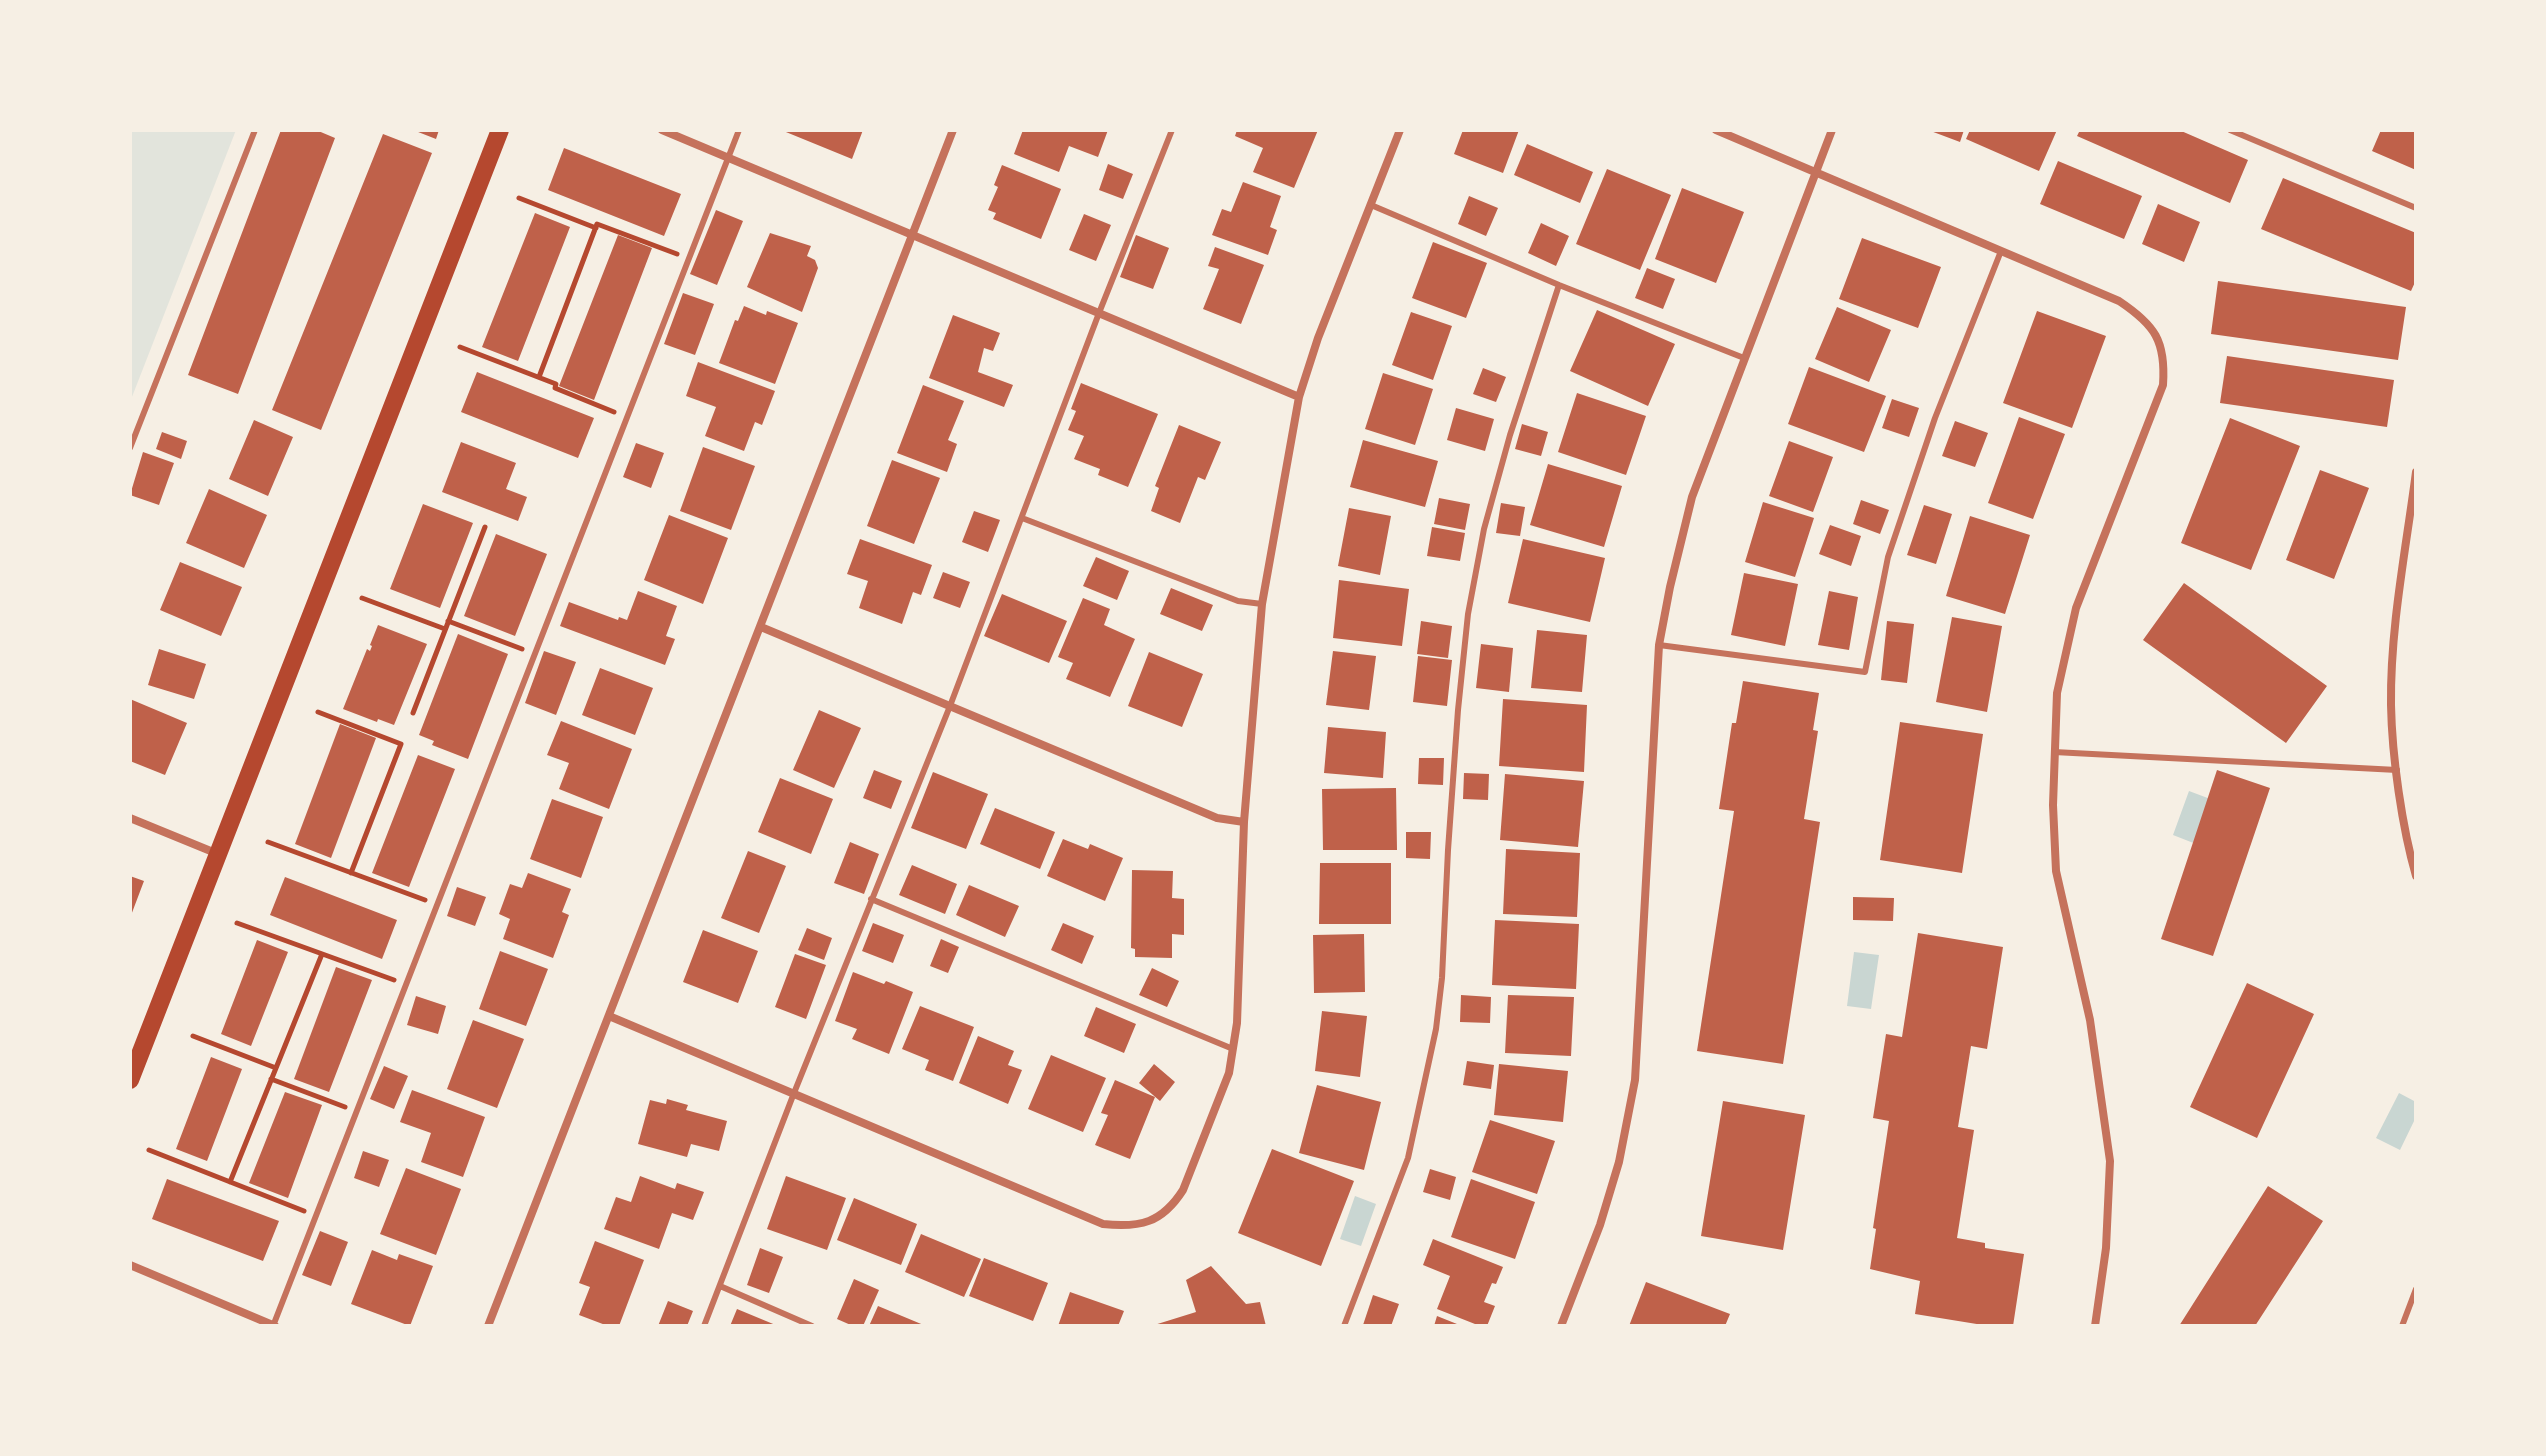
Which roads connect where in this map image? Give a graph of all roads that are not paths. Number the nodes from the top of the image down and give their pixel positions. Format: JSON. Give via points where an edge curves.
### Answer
{"nodes":[{"id":1,"x":255,"y":130,"type":"edge"},
{"id":2,"x":500,"y":130,"type":"edge"},
{"id":3,"x":662,"y":130,"type":"edge"},
{"id":4,"x":739,"y":130,"type":"edge"},
{"id":5,"x":953,"y":130,"type":"edge"},
{"id":6,"x":1172,"y":130,"type":"edge"},
{"id":7,"x":1400,"y":130,"type":"edge"},
{"id":8,"x":1716,"y":130,"type":"edge"},
{"id":9,"x":1832,"y":130,"type":"edge"},
{"id":10,"x":2230,"y":130,"type":"edge"},
{"id":11,"x":728,"y":158,"type":"junction"},
{"id":12,"x":1816,"y":172,"type":"junction"},
{"id":13,"x":1371,"y":205,"type":"junction"},
{"id":14,"x":2416,"y":208,"type":"edge"},
{"id":15,"x":914,"y":234,"type":"junction"},
{"id":16,"x":2001,"y":251,"type":"junction"},
{"id":17,"x":1559,"y":285,"type":"junction"},
{"id":18,"x":1099,"y":313,"type":"junction"},
{"id":19,"x":1744,"y":358,"type":"junction"},
{"id":20,"x":1299,"y":397,"type":"junction"},
{"id":21,"x":130,"y":448,"type":"edge"},
{"id":22,"x":2416,"y":472,"type":"edge"},
{"id":23,"x":1022,"y":518,"type":"junction"},
{"id":24,"x":1262,"y":604,"type":"junction"},
{"id":25,"x":761,"y":627,"type":"junction"},
{"id":26,"x":1659,"y":645,"type":"junction"},
{"id":27,"x":950,"y":706,"type":"junction"},
{"id":28,"x":2054,"y":752,"type":"junction"},
{"id":29,"x":2397,"y":770,"type":"junction"},
{"id":30,"x":130,"y":818,"type":"edge"},
{"id":31,"x":1244,"y":822,"type":"junction"},
{"id":32,"x":218,"y":854,"type":"junction"},
{"id":33,"x":2416,"y":876,"type":"edge"},
{"id":34,"x":871,"y":899,"type":"junction"},
{"id":35,"x":609,"y":1016,"type":"junction"},
{"id":36,"x":1233,"y":1049,"type":"junction"},
{"id":37,"x":130,"y":1080,"type":"edge"},
{"id":38,"x":794,"y":1093,"type":"junction"},
{"id":39,"x":130,"y":1265,"type":"edge"},
{"id":40,"x":720,"y":1286,"type":"junction"},
{"id":41,"x":2416,"y":1289,"type":"edge"},
{"id":42,"x":274,"y":1326,"type":"edge"},
{"id":43,"x":488,"y":1326,"type":"edge"},
{"id":44,"x":704,"y":1326,"type":"edge"},
{"id":45,"x":812,"y":1326,"type":"edge"},
{"id":46,"x":1344,"y":1326,"type":"edge"},
{"id":47,"x":1561,"y":1326,"type":"edge"},
{"id":48,"x":2095,"y":1326,"type":"edge"},
{"id":49,"x":2402,"y":1326,"type":"edge"}],
"edges":[{"from":1,"to":21,"type":"lane"},
{"from":2,"to":32,"type":"main road"},
{"from":3,"to":11,"type":"street"},
{"from":4,"to":11,"type":"lane"},
{"from":5,"to":15,"type":"street"},
{"from":6,"to":18,"type":"lane"},
{"from":7,"to":13,"type":"street"},
{"from":8,"to":12,"type":"street"},
{"from":9,"to":12,"type":"street"},
{"from":10,"to":14,"type":"lane"},
{"from":11,"to":15,"type":"street"},
{"from":11,"to":42,"type":"lane"},
{"from":12,"to":16,"type":"street"},
{"from":12,"to":19,"type":"street"},
{"from":13,"to":17,"type":"lane"},
{"from":13,"to":20,"type":"street"},
{"from":15,"to":18,"type":"street"},
{"from":15,"to":25,"type":"street"},
{"from":16,"to":26,"type":"lane","via":[[1935,418],[1888,557],[1865,672]]},
{"from":16,"to":28,"type":"street","via":[[2119,301],[2143,317],[2165,356],[2163,385],[2076,608],[2057,693]]},
{"from":17,"to":19,"type":"lane"},
{"from":17,"to":46,"type":"lane","via":[[1506,448],[1468,614],[1442,978],[1422,1097],[1408,1158]]},
{"from":18,"to":20,"type":"street"},
{"from":18,"to":23,"type":"lane"},
{"from":19,"to":26,"type":"street","via":[[1692,497]]},
{"from":20,"to":24,"type":"street"},
{"from":22,"to":29,"type":"street","via":[[2394,644],[2391,706]]},
{"from":23,"to":24,"type":"lane","via":[[1238,601]]},
{"from":23,"to":27,"type":"lane"},
{"from":24,"to":31,"type":"street"},
{"from":25,"to":27,"type":"street"},
{"from":25,"to":35,"type":"street"},
{"from":26,"to":47,"type":"street","via":[[1635,1080],[1616,1175]]},
{"from":27,"to":31,"type":"street","via":[[1217,818]]},
{"from":27,"to":34,"type":"lane"},
{"from":28,"to":29,"type":"lane"},
{"from":28,"to":48,"type":"street","via":[[2056,871],[2090,1020],[2110,1161]]},
{"from":29,"to":33,"type":"street"},
{"from":30,"to":32,"type":"street"},
{"from":31,"to":36,"type":"street"},
{"from":32,"to":37,"type":"main road"},
{"from":34,"to":36,"type":"lane"},
{"from":34,"to":38,"type":"lane"},
{"from":35,"to":38,"type":"street"},
{"from":35,"to":43,"type":"street"},
{"from":36,"to":38,"type":"street","via":[[1229,1073],[1183,1190],[1154,1220],[1130,1227],[1103,1224]]},
{"from":38,"to":40,"type":"lane"},
{"from":39,"to":42,"type":"street"},
{"from":40,"to":44,"type":"lane"},
{"from":40,"to":45,"type":"lane"},
{"from":41,"to":49,"type":"lane"}]}
